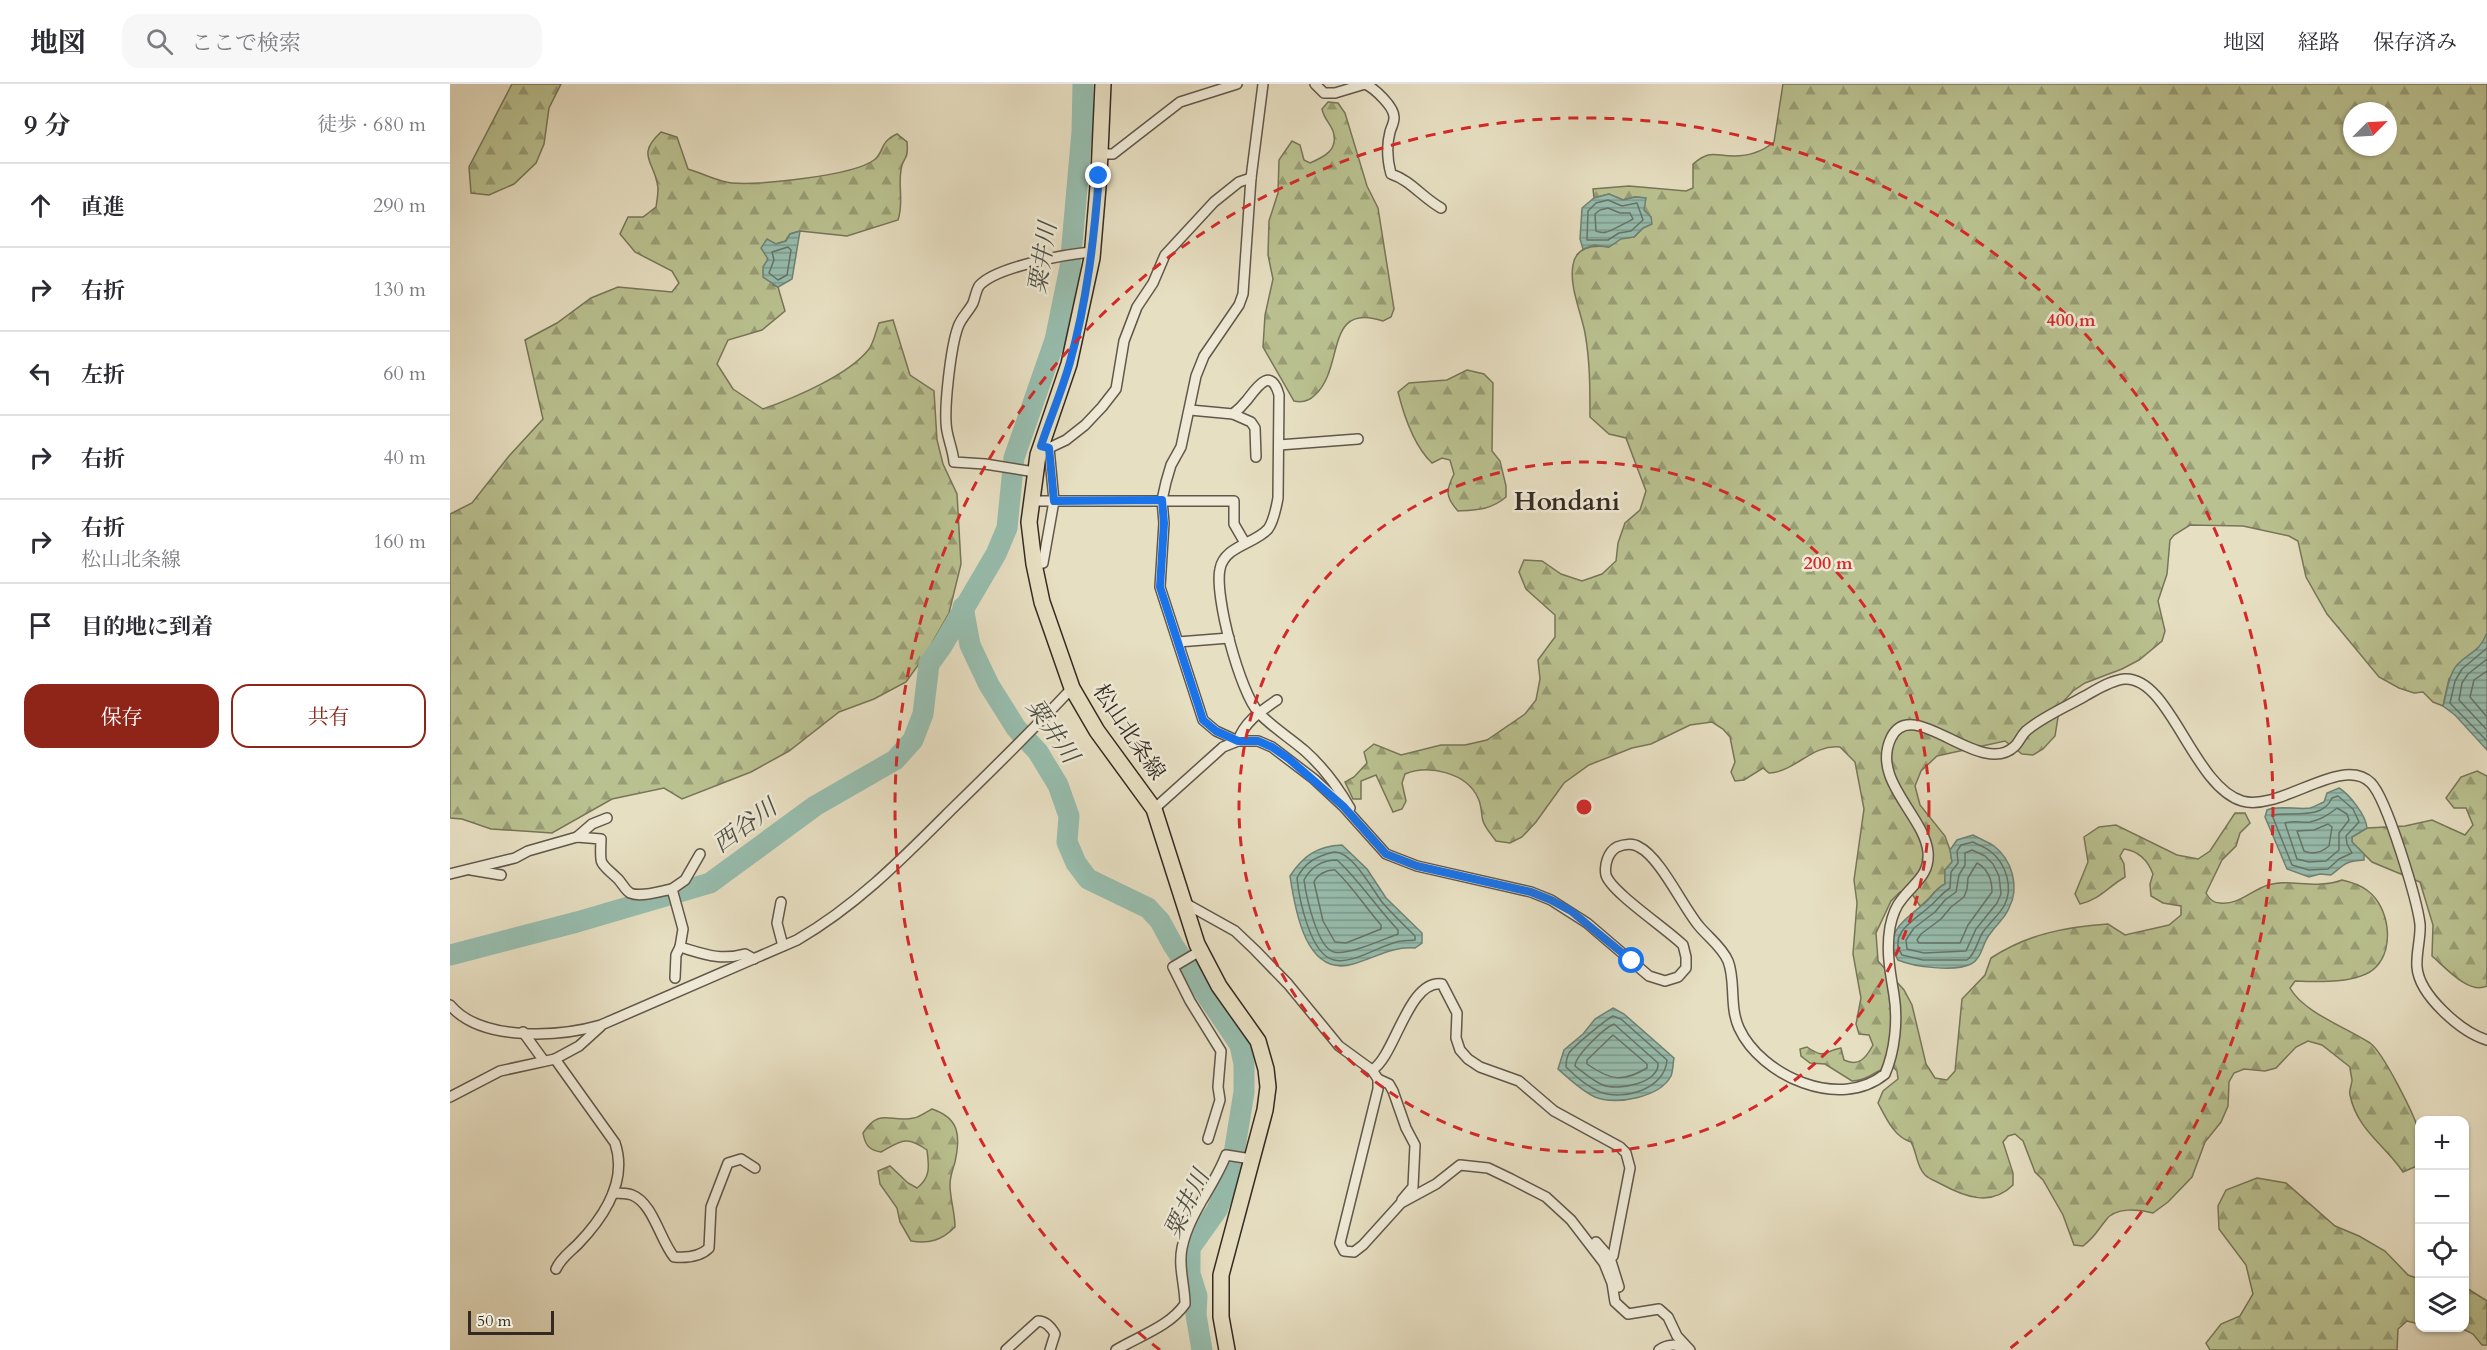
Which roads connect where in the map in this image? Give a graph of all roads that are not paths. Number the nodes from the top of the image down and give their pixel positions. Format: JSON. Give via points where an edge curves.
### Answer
{"nodes":[{"id":1,"x":1103,"y":84,"type":"edge"},
{"id":2,"x":1237,"y":84,"type":"edge"},
{"id":3,"x":1263,"y":84,"type":"edge"},
{"id":4,"x":1315,"y":84,"type":"edge"},
{"id":5,"x":1100,"y":154,"type":"junction"},
{"id":6,"x":1251,"y":178,"type":"junction"},
{"id":7,"x":1441,"y":208,"type":"dead end"},
{"id":8,"x":1087,"y":253,"type":"junction"},
{"id":9,"x":1190,"y":410,"type":"junction"},
{"id":10,"x":1233,"y":414,"type":"junction"},
{"id":11,"x":1358,"y":439,"type":"dead end"},
{"id":12,"x":1279,"y":445,"type":"junction"},
{"id":13,"x":1045,"y":447,"type":"junction"},
{"id":14,"x":1256,"y":457,"type":"dead end"},
{"id":15,"x":1031,"y":471,"type":"junction"},
{"id":16,"x":1162,"y":500,"type":"junction"},
{"id":17,"x":1031,"y":501,"type":"junction"},
{"id":18,"x":1054,"y":501,"type":"junction"},
{"id":19,"x":1245,"y":543,"type":"junction"},
{"id":20,"x":1034,"y":564,"type":"junction"},
{"id":21,"x":1229,"y":638,"type":"junction"},
{"id":22,"x":1178,"y":642,"type":"junction"},
{"id":23,"x":1072,"y":688,"type":"junction"},
{"id":24,"x":1277,"y":700,"type":"dead end"},
{"id":25,"x":1258,"y":713,"type":"junction"},
{"id":26,"x":1238,"y":741,"type":"junction"},
{"id":27,"x":1319,"y":764,"type":"junction"},
{"id":28,"x":1310,"y":776,"type":"junction"},
{"id":29,"x":1154,"y":809,"type":"junction"},
{"id":30,"x":1350,"y":814,"type":"junction"},
{"id":31,"x":607,"y":818,"type":"dead end"},
{"id":32,"x":577,"y":837,"type":"junction"},
{"id":33,"x":700,"y":854,"type":"dead end"},
{"id":34,"x":471,"y":870,"type":"junction"},
{"id":35,"x":450,"y":874,"type":"edge"},
{"id":36,"x":501,"y":875,"type":"dead end"},
{"id":37,"x":674,"y":894,"type":"junction"},
{"id":38,"x":1182,"y":901,"type":"junction"},
{"id":39,"x":781,"y":902,"type":"dead end"},
{"id":40,"x":783,"y":946,"type":"junction"},
{"id":41,"x":680,"y":947,"type":"junction"},
{"id":42,"x":1195,"y":954,"type":"junction"},
{"id":43,"x":754,"y":959,"type":"junction"},
{"id":44,"x":675,"y":978,"type":"dead end"},
{"id":45,"x":450,"y":1005,"type":"edge"},
{"id":46,"x":602,"y":1025,"type":"junction"},
{"id":47,"x":523,"y":1032,"type":"junction"},
{"id":48,"x":2487,"y":1040,"type":"edge"},
{"id":49,"x":555,"y":1059,"type":"junction"},
{"id":50,"x":544,"y":1061,"type":"junction"},
{"id":51,"x":1375,"y":1075,"type":"junction"},
{"id":52,"x":450,"y":1097,"type":"edge"},
{"id":53,"x":1208,"y":1139,"type":"dead end"},
{"id":54,"x":1245,"y":1158,"type":"junction"},
{"id":55,"x":755,"y":1168,"type":"dead end"},
{"id":56,"x":613,"y":1192,"type":"junction"},
{"id":57,"x":1401,"y":1203,"type":"junction"},
{"id":58,"x":1584,"y":1234,"type":"junction"},
{"id":59,"x":1610,"y":1258,"type":"junction"},
{"id":60,"x":556,"y":1269,"type":"dead end"},
{"id":61,"x":1614,"y":1302,"type":"junction"},
{"id":62,"x":1006,"y":1350,"type":"edge"},
{"id":63,"x":1050,"y":1350,"type":"edge"},
{"id":64,"x":1116,"y":1350,"type":"edge"},
{"id":65,"x":1227,"y":1350,"type":"edge"},
{"id":66,"x":1659,"y":1350,"type":"edge"},
{"id":67,"x":1688,"y":1350,"type":"edge"}],
"edges":[{"from":1,"to":5,"type":"main road","name":"松山北条線"},
{"from":2,"to":5,"type":"street","via":[[1180,102],[1113,154]]},
{"from":3,"to":6,"type":"street"},
{"from":4,"to":7,"type":"street","via":[[1324,93],[1365,84],[1376,90],[1393,111],[1387,159],[1391,174],[1403,178]]},
{"from":5,"to":8,"type":"main road","name":"松山北条線"},
{"from":6,"to":9,"type":"street","via":[[1243,294],[1204,356]]},
{"from":6,"to":13,"type":"street","via":[[1239,182],[1214,202],[1165,255],[1137,308],[1124,341],[1116,389],[1102,408],[1085,425]]},
{"from":8,"to":13,"type":"main road","name":"松山北条線","via":[[1085,296]]},
{"from":8,"to":15,"type":"street","via":[[1003,272],[986,281],[979,287],[956,335],[947,431],[954,462]]},
{"from":9,"to":10,"type":"street"},
{"from":9,"to":16,"type":"street"},
{"from":10,"to":12,"type":"street","via":[[1254,388],[1269,380],[1274,382],[1279,395]]},
{"from":10,"to":14,"type":"street","via":[[1255,428]]},
{"from":11,"to":12,"type":"street"},
{"from":12,"to":19,"type":"street","via":[[1275,513],[1268,528]]},
{"from":13,"to":15,"type":"main road","name":"松山北条線"},
{"from":13,"to":18,"type":"street"},
{"from":15,"to":17,"type":"main road","name":"松山北条線"},
{"from":16,"to":18,"type":"street"},
{"from":16,"to":19,"type":"street","via":[[1234,501],[1234,524]]},
{"from":16,"to":22,"type":"street","via":[[1160,587]]},
{"from":17,"to":18,"type":"street"},
{"from":17,"to":20,"type":"main road","name":"松山北条線"},
{"from":18,"to":20,"type":"street","via":[[1043,563]]},
{"from":19,"to":21,"type":"street","via":[[1226,556],[1220,566]]},
{"from":20,"to":23,"type":"main road","name":"松山北条線","via":[[1042,602]]},
{"from":21,"to":22,"type":"street"},
{"from":21,"to":25,"type":"street"},
{"from":22,"to":26,"type":"street","via":[[1203,720]]},
{"from":23,"to":29,"type":"main road","name":"松山北条線"},
{"from":23,"to":40,"type":"street","via":[[890,871],[823,925]]},
{"from":24,"to":25,"type":"street"},
{"from":25,"to":26,"type":"street"},
{"from":25,"to":27,"type":"street"},
{"from":26,"to":28,"type":"street","via":[[1258,741],[1272,747]]},
{"from":26,"to":29,"type":"street","via":[[1223,747]]},
{"from":27,"to":28,"type":"street"},
{"from":27,"to":30,"type":"street","via":[[1343,796]]},
{"from":28,"to":30,"type":"street"},
{"from":29,"to":38,"type":"main road","name":"松山北条線"},
{"from":30,"to":48,"type":"street","via":[[1386,854],[1417,866],[1551,900],[1587,923],[1649,976],[1665,981],[1678,977],[1686,968],[1683,945],[1606,876],[1605,864],[1611,852],[1628,844],[1639,846],[1651,856],[1698,925],[1727,959],[1733,1011],[1750,1046],[1780,1074],[1797,1082],[1841,1089],[1862,1087],[1885,1074],[1891,1054],[1896,1016],[1887,962],[1893,913],[1928,866],[1928,849],[1921,832],[1891,777],[1891,737],[1904,725],[1920,725],[1967,748],[2004,752],[2015,747],[2028,729],[2041,721],[2098,688],[2126,679],[2154,694],[2217,787],[2242,801],[2286,796],[2334,776],[2349,774],[2362,776],[2372,784],[2388,812],[2417,908],[2421,937],[2418,977],[2424,989],[2465,1029]]},
{"from":31,"to":32,"type":"street"},
{"from":32,"to":34,"type":"street"},
{"from":32,"to":37,"type":"street","via":[[601,839],[603,866],[632,893]]},
{"from":33,"to":37,"type":"street"},
{"from":34,"to":35,"type":"street"},
{"from":34,"to":36,"type":"street"},
{"from":37,"to":41,"type":"street","via":[[683,929]]},
{"from":38,"to":42,"type":"main road","name":"松山北条線"},
{"from":38,"to":51,"type":"street","via":[[1235,931],[1287,984],[1339,1046]]},
{"from":39,"to":40,"type":"street","via":[[777,923]]},
{"from":40,"to":43,"type":"street"},
{"from":41,"to":43,"type":"street","via":[[719,958],[745,954]]},
{"from":41,"to":44,"type":"street"},
{"from":42,"to":53,"type":"street","via":[[1173,967],[1221,1051],[1220,1100]]},
{"from":42,"to":54,"type":"main road","name":"松山北条線","via":[[1251,1030],[1263,1054],[1268,1087],[1264,1110]]},
{"from":43,"to":46,"type":"street"},
{"from":45,"to":47,"type":"street","via":[[468,1022],[483,1028]]},
{"from":46,"to":47,"type":"street","via":[[579,1031]]},
{"from":46,"to":49,"type":"street","via":[[579,1046]]},
{"from":47,"to":50,"type":"street"},
{"from":49,"to":50,"type":"street"},
{"from":49,"to":56,"type":"street","via":[[615,1143],[619,1155]]},
{"from":50,"to":52,"type":"street","via":[[500,1071]]},
{"from":51,"to":57,"type":"street","via":[[1389,1084],[1415,1145],[1413,1187]]},
{"from":51,"to":57,"type":"street","via":[[1378,1089],[1340,1243],[1344,1251],[1354,1252],[1363,1245]]},
{"from":51,"to":59,"type":"street","via":[[1418,998],[1429,986],[1442,984],[1457,1013],[1456,1038],[1468,1059],[1519,1081],[1554,1111],[1626,1153],[1630,1168]]},
{"from":54,"to":64,"type":"street","via":[[1226,1155],[1195,1211],[1180,1266],[1185,1304],[1151,1333]]},
{"from":54,"to":65,"type":"main road","name":"松山北条線","via":[[1221,1275],[1221,1317]]},
{"from":55,"to":56,"type":"street","via":[[741,1159],[729,1163],[711,1207],[708,1248],[685,1258],[674,1257],[666,1247],[645,1203],[632,1194]]},
{"from":56,"to":60,"type":"street","via":[[596,1224]]},
{"from":57,"to":58,"type":"street","via":[[1460,1165],[1488,1168],[1546,1197]]},
{"from":58,"to":59,"type":"street","via":[[1595,1240]]},
{"from":58,"to":61,"type":"street","via":[[1609,1274]]},
{"from":59,"to":61,"type":"street","via":[[1619,1290]]},
{"from":61,"to":67,"type":"street","via":[[1628,1314],[1664,1311]]},
{"from":62,"to":63,"type":"street","via":[[1038,1321],[1043,1321],[1055,1334]]},
{"from":66,"to":67,"type":"street","via":[[1673,1345]]}]}
